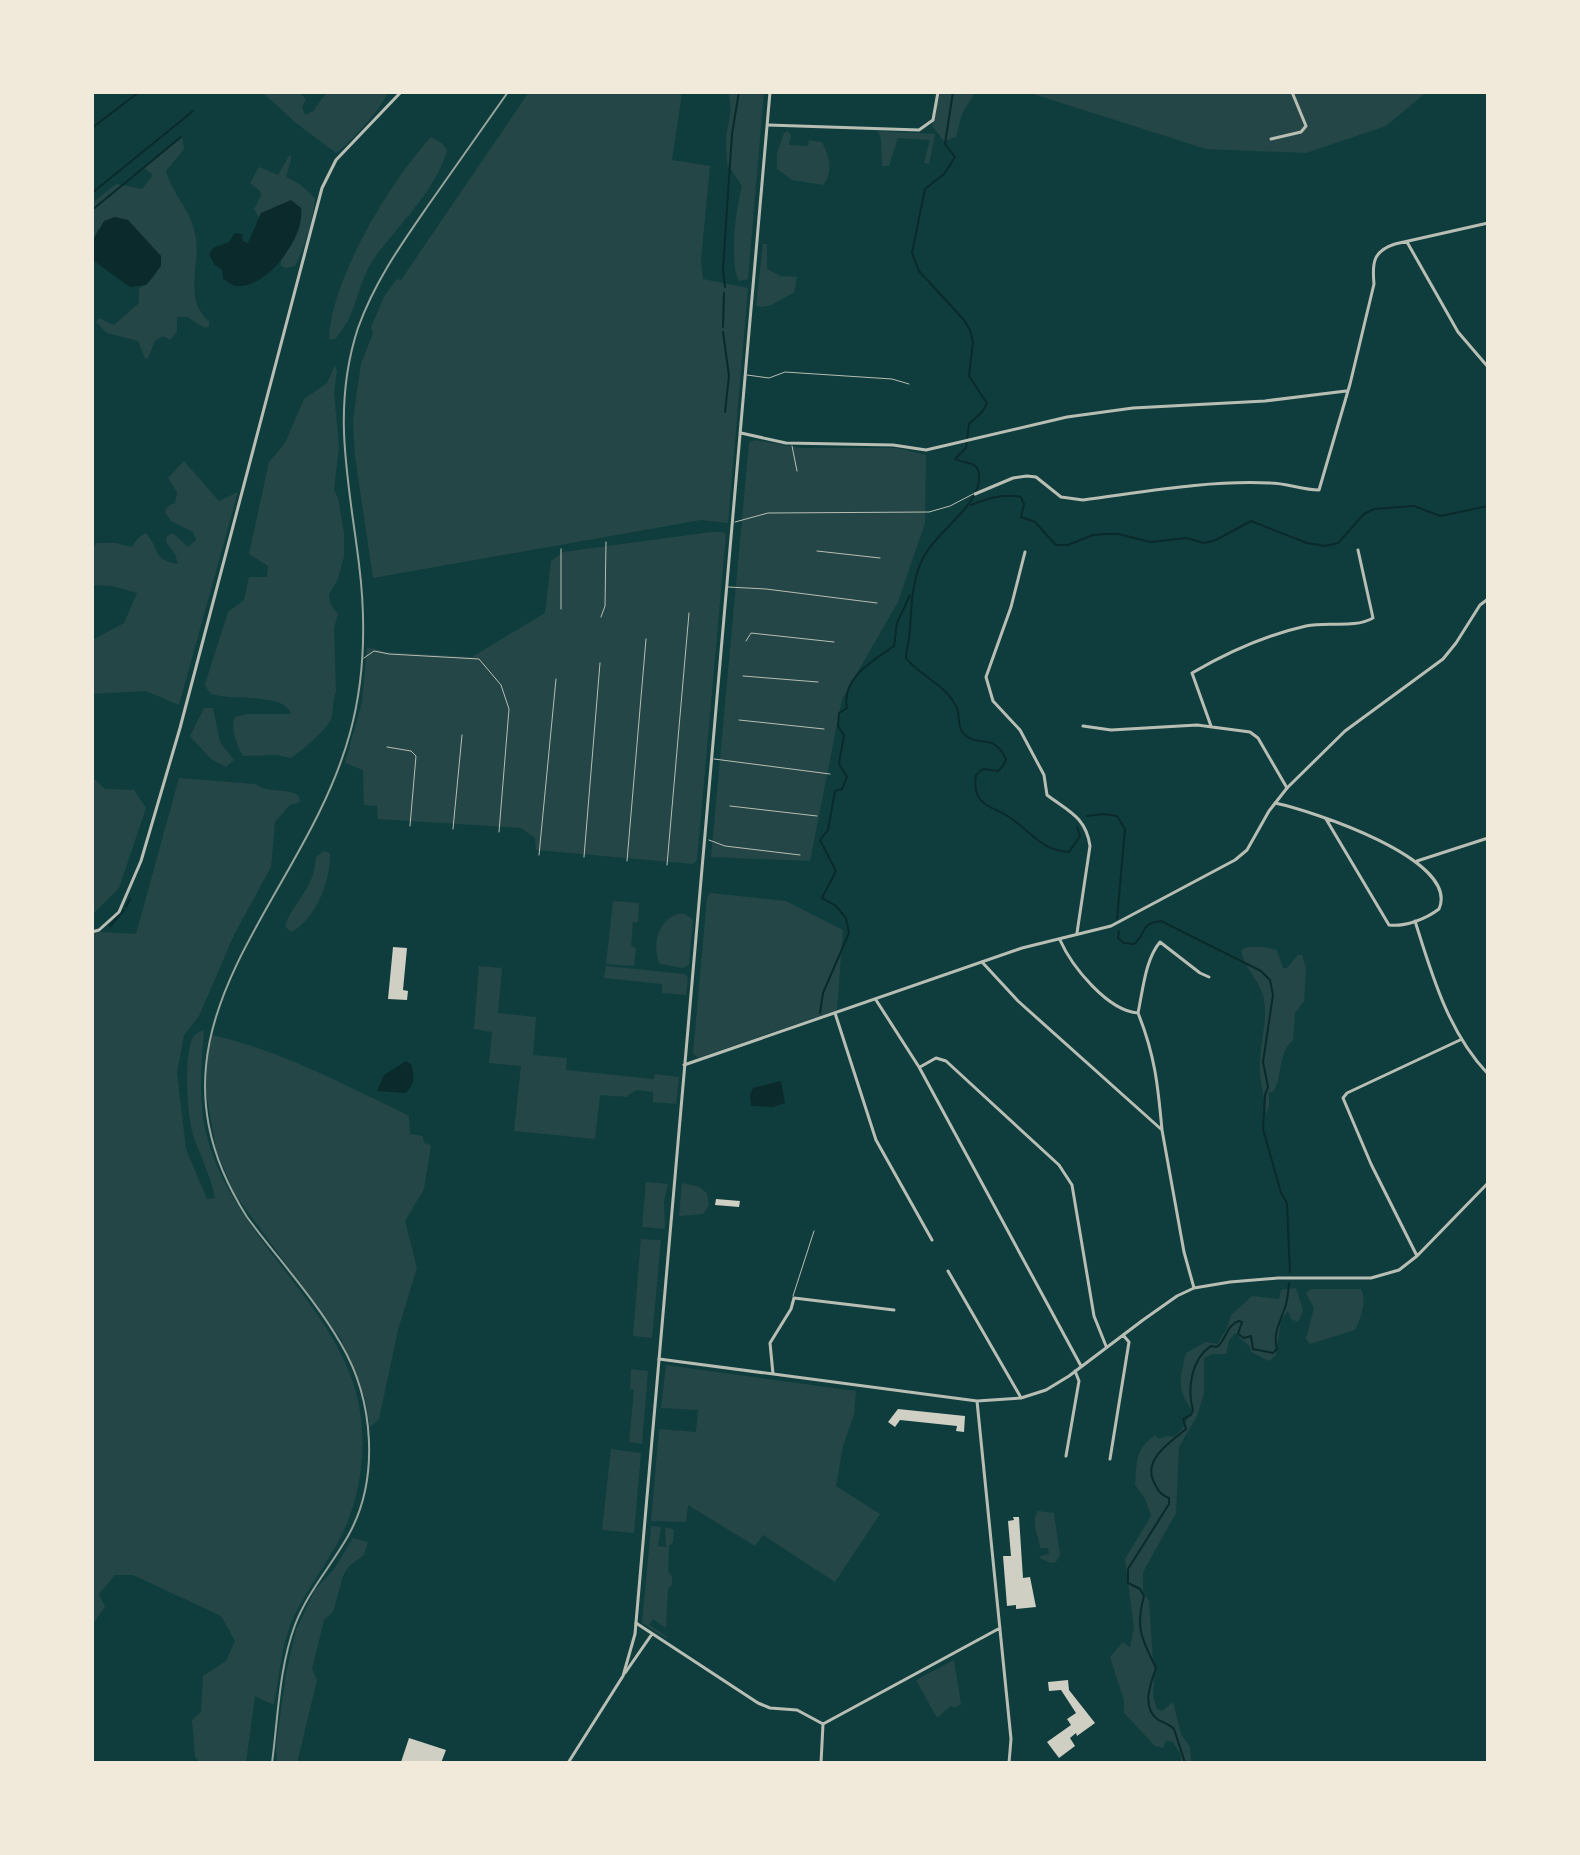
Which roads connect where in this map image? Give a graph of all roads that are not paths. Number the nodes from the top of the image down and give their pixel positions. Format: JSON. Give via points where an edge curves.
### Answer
{"nodes":[{"id":1,"x":401,"y":92,"type":"edge"},
{"id":2,"x":770,"y":92,"type":"edge"},
{"id":3,"x":938,"y":92,"type":"edge"},
{"id":4,"x":1292,"y":92,"type":"edge"},
{"id":5,"x":768,"y":125,"type":"junction"},
{"id":6,"x":1271,"y":139,"type":"dead end"},
{"id":7,"x":1488,"y":223,"type":"edge"},
{"id":8,"x":1407,"y":242,"type":"junction"},
{"id":9,"x":1488,"y":367,"type":"edge"},
{"id":10,"x":747,"y":375,"type":"junction"},
{"id":11,"x":909,"y":384,"type":"dead end"},
{"id":12,"x":1346,"y":391,"type":"junction"},
{"id":13,"x":741,"y":433,"type":"junction"},
{"id":14,"x":792,"y":443,"type":"junction"},
{"id":15,"x":797,"y":471,"type":"dead end"},
{"id":16,"x":975,"y":494,"type":"joint"},
{"id":17,"x":733,"y":522,"type":"junction"},
{"id":18,"x":606,"y":542,"type":"dead end"},
{"id":19,"x":561,"y":549,"type":"dead end"},
{"id":20,"x":1358,"y":550,"type":"dead end"},
{"id":21,"x":817,"y":551,"type":"dead end"},
{"id":22,"x":1025,"y":552,"type":"dead end"},
{"id":23,"x":880,"y":558,"type":"dead end"},
{"id":24,"x":727,"y":587,"type":"junction"},
{"id":25,"x":1488,"y":599,"type":"edge"},
{"id":26,"x":877,"y":603,"type":"dead end"},
{"id":27,"x":561,"y":609,"type":"dead end"},
{"id":28,"x":689,"y":613,"type":"dead end"},
{"id":29,"x":601,"y":617,"type":"dead end"},
{"id":30,"x":646,"y":639,"type":"dead end"},
{"id":31,"x":746,"y":641,"type":"dead end"},
{"id":32,"x":834,"y":642,"type":"dead end"},
{"id":33,"x":364,"y":658,"type":"dead end"},
{"id":34,"x":600,"y":663,"type":"dead end"},
{"id":35,"x":743,"y":676,"type":"dead end"},
{"id":36,"x":556,"y":679,"type":"dead end"},
{"id":37,"x":818,"y":682,"type":"dead end"},
{"id":38,"x":739,"y":720,"type":"dead end"},
{"id":39,"x":1083,"y":726,"type":"dead end"},
{"id":40,"x":1211,"y":726,"type":"junction"},
{"id":41,"x":824,"y":729,"type":"dead end"},
{"id":42,"x":462,"y":735,"type":"dead end"},
{"id":43,"x":387,"y":747,"type":"dead end"},
{"id":44,"x":711,"y":758,"type":"junction"},
{"id":45,"x":830,"y":774,"type":"dead end"},
{"id":46,"x":1287,"y":788,"type":"junction"},
{"id":47,"x":1275,"y":803,"type":"junction"},
{"id":48,"x":730,"y":806,"type":"dead end"},
{"id":49,"x":817,"y":816,"type":"dead end"},
{"id":50,"x":1326,"y":819,"type":"junction"},
{"id":51,"x":410,"y":826,"type":"dead end"},
{"id":52,"x":453,"y":829,"type":"dead end"},
{"id":53,"x":499,"y":832,"type":"dead end"},
{"id":54,"x":703,"y":838,"type":"junction"},
{"id":55,"x":1488,"y":838,"type":"edge"},
{"id":56,"x":539,"y":855,"type":"dead end"},
{"id":57,"x":800,"y":855,"type":"dead end"},
{"id":58,"x":584,"y":857,"type":"dead end"},
{"id":59,"x":627,"y":861,"type":"dead end"},
{"id":60,"x":1417,"y":861,"type":"junction"},
{"id":61,"x":667,"y":865,"type":"dead end"},
{"id":62,"x":1415,"y":921,"type":"junction"},
{"id":63,"x":92,"y":932,"type":"edge"},
{"id":64,"x":1077,"y":933,"type":"junction"},
{"id":65,"x":1058,"y":937,"type":"junction"},
{"id":66,"x":982,"y":962,"type":"junction"},
{"id":67,"x":1209,"y":977,"type":"dead end"},
{"id":68,"x":876,"y":1000,"type":"junction"},
{"id":69,"x":835,"y":1013,"type":"junction"},
{"id":70,"x":1138,"y":1013,"type":"junction"},
{"id":71,"x":1460,"y":1040,"type":"junction"},
{"id":72,"x":687,"y":1064,"type":"junction"},
{"id":73,"x":919,"y":1067,"type":"junction"},
{"id":74,"x":1488,"y":1074,"type":"edge"},
{"id":75,"x":1162,"y":1130,"type":"junction"},
{"id":76,"x":1488,"y":1183,"type":"edge"},
{"id":77,"x":814,"y":1231,"type":"dead end"},
{"id":78,"x":932,"y":1240,"type":"dead end"},
{"id":79,"x":1417,"y":1256,"type":"junction"},
{"id":80,"x":948,"y":1271,"type":"dead end"},
{"id":81,"x":1194,"y":1288,"type":"junction"},
{"id":82,"x":794,"y":1298,"type":"junction"},
{"id":83,"x":894,"y":1310,"type":"dead end"},
{"id":84,"x":1123,"y":1335,"type":"junction"},
{"id":85,"x":1106,"y":1346,"type":"junction"},
{"id":86,"x":659,"y":1359,"type":"junction"},
{"id":87,"x":1081,"y":1366,"type":"junction"},
{"id":88,"x":1075,"y":1371,"type":"junction"},
{"id":89,"x":773,"y":1374,"type":"junction"},
{"id":90,"x":1021,"y":1398,"type":"junction"},
{"id":91,"x":977,"y":1401,"type":"junction"},
{"id":92,"x":1066,"y":1456,"type":"dead end"},
{"id":93,"x":1110,"y":1459,"type":"dead end"},
{"id":94,"x":636,"y":1623,"type":"junction"},
{"id":95,"x":1000,"y":1628,"type":"junction"},
{"id":96,"x":652,"y":1634,"type":"junction"},
{"id":97,"x":623,"y":1676,"type":"junction"},
{"id":98,"x":823,"y":1724,"type":"junction"},
{"id":99,"x":568,"y":1763,"type":"edge"},
{"id":100,"x":821,"y":1763,"type":"edge"},
{"id":101,"x":1009,"y":1763,"type":"edge"}],
"edges":[{"from":1,"to":63,"type":"street","via":[[336,160],[322,188],[141,861],[119,912]]},
{"from":2,"to":5,"type":"street"},
{"from":3,"to":5,"type":"street","via":[[933,120],[919,130]]},
{"from":4,"to":6,"type":"street","via":[[1306,126]]},
{"from":5,"to":10,"type":"street"},
{"from":7,"to":8,"type":"street"},
{"from":8,"to":9,"type":"street","via":[[1458,332]]},
{"from":8,"to":12,"type":"street","via":[[1385,247],[1374,259],[1374,284]]},
{"from":10,"to":11,"type":"lane","via":[[769,378],[785,372]]},
{"from":10,"to":13,"type":"street"},
{"from":12,"to":14,"type":"street","via":[[1133,408],[921,450]]},
{"from":12,"to":16,"type":"street","via":[[1319,490],[1232,483],[1083,500],[1061,497],[1027,476]]},
{"from":13,"to":14,"type":"street"},
{"from":13,"to":17,"type":"street"},
{"from":14,"to":15,"type":"lane"},
{"from":16,"to":17,"type":"lane","via":[[929,512],[768,513]]},
{"from":17,"to":24,"type":"street"},
{"from":18,"to":29,"type":"lane"},
{"from":19,"to":27,"type":"lane"},
{"from":20,"to":40,"type":"street","via":[[1373,618],[1304,626],[1237,648],[1192,673]]},
{"from":21,"to":23,"type":"lane"},
{"from":22,"to":64,"type":"street","via":[[986,677],[993,701],[1020,730],[1044,775],[1047,795],[1071,810],[1089,834]]},
{"from":24,"to":26,"type":"lane"},
{"from":24,"to":44,"type":"street"},
{"from":25,"to":46,"type":"street","via":[[1443,659],[1345,731]]},
{"from":28,"to":61,"type":"lane"},
{"from":30,"to":59,"type":"lane"},
{"from":31,"to":32,"type":"lane","via":[[751,633]]},
{"from":33,"to":53,"type":"lane","via":[[374,651],[479,659],[501,685],[509,709]]},
{"from":34,"to":58,"type":"lane"},
{"from":35,"to":37,"type":"lane"},
{"from":36,"to":56,"type":"lane"},
{"from":38,"to":41,"type":"lane"},
{"from":39,"to":40,"type":"street"},
{"from":40,"to":46,"type":"street","via":[[1254,735]]},
{"from":42,"to":52,"type":"lane"},
{"from":43,"to":51,"type":"lane","via":[[416,756]]},
{"from":44,"to":45,"type":"lane"},
{"from":44,"to":54,"type":"street"},
{"from":46,"to":47,"type":"street"},
{"from":47,"to":50,"type":"street"},
{"from":47,"to":64,"type":"street","via":[[1247,850],[1235,860],[1123,921]]},
{"from":48,"to":49,"type":"lane"},
{"from":50,"to":60,"type":"street"},
{"from":50,"to":62,"type":"street","via":[[1386,922],[1398,926]]},
{"from":54,"to":57,"type":"lane","via":[[725,846]]},
{"from":54,"to":72,"type":"street"},
{"from":55,"to":60,"type":"street"},
{"from":60,"to":62,"type":"street","via":[[1442,903],[1434,914]]},
{"from":62,"to":71,"type":"street"},
{"from":64,"to":65,"type":"street"},
{"from":65,"to":66,"type":"street"},
{"from":65,"to":70,"type":"street","via":[[1106,999],[1121,1010]]},
{"from":66,"to":68,"type":"street"},
{"from":66,"to":75,"type":"street"},
{"from":67,"to":70,"type":"street","via":[[1160,942],[1144,980]]},
{"from":68,"to":69,"type":"street"},
{"from":68,"to":73,"type":"street"},
{"from":69,"to":72,"type":"street"},
{"from":69,"to":78,"type":"street","via":[[876,1140]]},
{"from":70,"to":75,"type":"street","via":[[1155,1063]]},
{"from":71,"to":74,"type":"street"},
{"from":71,"to":79,"type":"street","via":[[1343,1098]]},
{"from":72,"to":86,"type":"street"},
{"from":73,"to":85,"type":"street","via":[[936,1058],[946,1061],[1068,1175],[1094,1316]]},
{"from":73,"to":87,"type":"street"},
{"from":75,"to":81,"type":"street"},
{"from":76,"to":79,"type":"street"},
{"from":77,"to":82,"type":"lane"},
{"from":79,"to":81,"type":"street","via":[[1380,1277],[1278,1278]]},
{"from":80,"to":90,"type":"street"},
{"from":81,"to":84,"type":"street"},
{"from":82,"to":83,"type":"street"},
{"from":82,"to":89,"type":"street","via":[[770,1343]]},
{"from":84,"to":85,"type":"street"},
{"from":84,"to":93,"type":"street","via":[[1129,1342]]},
{"from":85,"to":87,"type":"street"},
{"from":86,"to":89,"type":"street"},
{"from":86,"to":94,"type":"street"},
{"from":87,"to":88,"type":"street"},
{"from":88,"to":90,"type":"street","via":[[1046,1390]]},
{"from":88,"to":92,"type":"street","via":[[1079,1381]]},
{"from":89,"to":91,"type":"street"},
{"from":90,"to":91,"type":"street"},
{"from":91,"to":95,"type":"street"},
{"from":94,"to":96,"type":"street"},
{"from":94,"to":97,"type":"street"},
{"from":95,"to":98,"type":"street"},
{"from":95,"to":101,"type":"street"},
{"from":96,"to":97,"type":"street"},
{"from":96,"to":98,"type":"street","via":[[763,1705],[797,1710]]},
{"from":97,"to":99,"type":"street"},
{"from":98,"to":100,"type":"street"}]}
